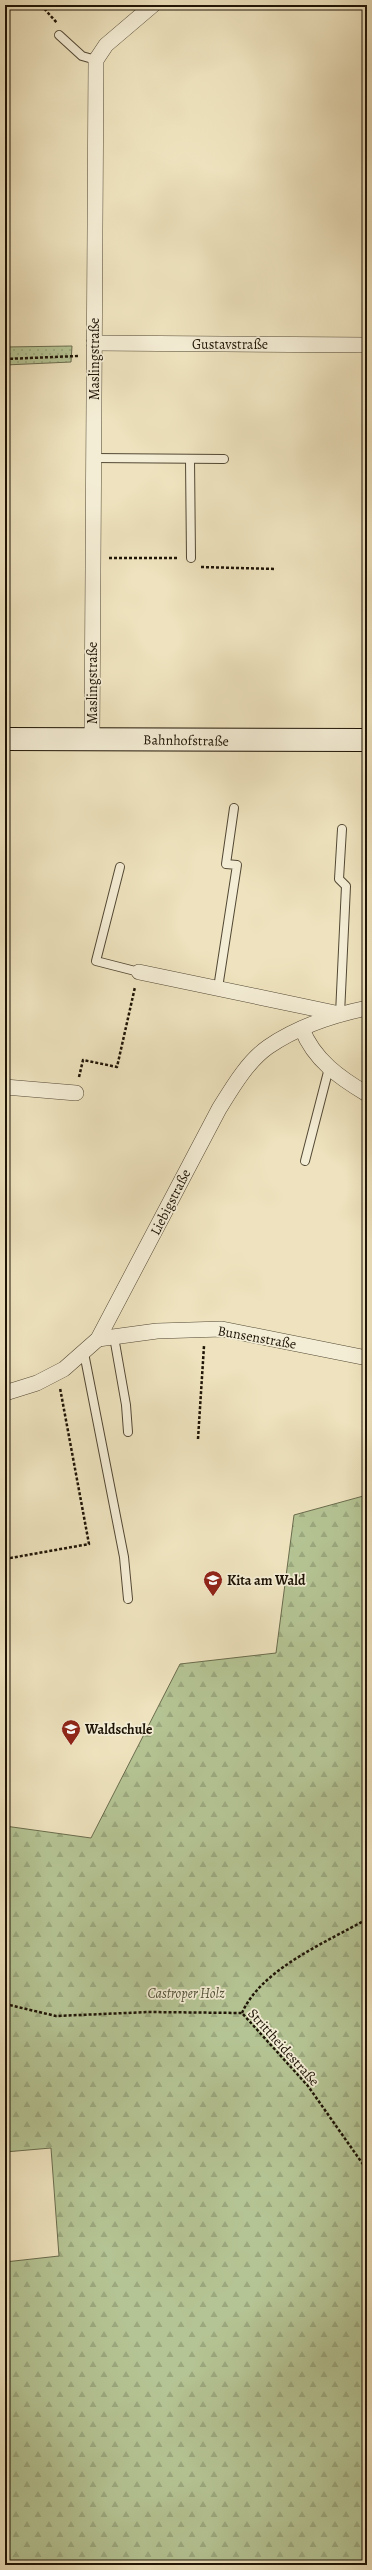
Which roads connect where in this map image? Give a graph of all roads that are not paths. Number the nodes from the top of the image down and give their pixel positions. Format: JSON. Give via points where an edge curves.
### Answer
{"nodes":[{"id":1,"x":153,"y":5,"type":"edge"},
{"id":2,"x":59,"y":35,"type":"road end"},
{"id":3,"x":96,"y":60,"type":"junction"},
{"id":4,"x":367,"y":345,"type":"edge"},
{"id":5,"x":94,"y":350,"type":"junction"},
{"id":6,"x":94,"y":458,"type":"junction"},
{"id":7,"x":190,"y":459,"type":"junction"},
{"id":8,"x":224,"y":459,"type":"dead end"},
{"id":9,"x":191,"y":558,"type":"road end"},
{"id":10,"x":92,"y":738,"type":"junction"},
{"id":11,"x":5,"y":739,"type":"edge"},
{"id":12,"x":367,"y":740,"type":"edge"},
{"id":13,"x":234,"y":808,"type":"dead end"},
{"id":14,"x":342,"y":829,"type":"dead end"},
{"id":15,"x":120,"y":867,"type":"dead end"},
{"id":16,"x":139,"y":972,"type":"joint"},
{"id":17,"x":218,"y":988,"type":"junction"},
{"id":18,"x":367,"y":1008,"type":"edge"},
{"id":19,"x":340,"y":1014,"type":"junction"},
{"id":20,"x":302,"y":1029,"type":"junction"},
{"id":21,"x":329,"y":1068,"type":"junction"},
{"id":22,"x":5,"y":1087,"type":"edge"},
{"id":23,"x":76,"y":1093,"type":"road end"},
{"id":24,"x":367,"y":1094,"type":"edge"},
{"id":25,"x":305,"y":1161,"type":"dead end"},
{"id":26,"x":114,"y":1337,"type":"junction"},
{"id":27,"x":98,"y":1339,"type":"junction"},
{"id":28,"x":84,"y":1353,"type":"junction"},
{"id":29,"x":367,"y":1358,"type":"edge"},
{"id":30,"x":5,"y":1393,"type":"edge"},
{"id":31,"x":128,"y":1432,"type":"dead end"},
{"id":32,"x":128,"y":1599,"type":"dead end"}],
"edges":[{"from":1,"to":3,"type":"street","via":[[106,45]]},
{"from":2,"to":3,"type":"lane","via":[[82,56]]},
{"from":3,"to":5,"type":"street","name":"Maslingstraße"},
{"from":4,"to":5,"type":"street","name":"Gustavstraße"},
{"from":5,"to":6,"type":"street","name":"Maslingstraße"},
{"from":6,"to":7,"type":"lane"},
{"from":6,"to":10,"type":"street","name":"Maslingstraße"},
{"from":7,"to":8,"type":"lane"},
{"from":7,"to":9,"type":"lane"},
{"from":10,"to":11,"type":"main road","name":"Bahnhofstraße"},
{"from":10,"to":12,"type":"main road","name":"Bahnhofstraße"},
{"from":13,"to":17,"type":"lane","via":[[226,864],[237,865]]},
{"from":14,"to":19,"type":"lane","via":[[339,879],[346,886]]},
{"from":15,"to":16,"type":"lane","via":[[96,961]]},
{"from":16,"to":17,"type":"street","name":"Liebigstraße"},
{"from":17,"to":19,"type":"street","name":"Liebigstraße"},
{"from":18,"to":19,"type":"street","name":"Liebigstraße"},
{"from":19,"to":20,"type":"street","name":"Liebigstraße"},
{"from":20,"to":21,"type":"street","via":[[307,1041]]},
{"from":20,"to":27,"type":"street","name":"Liebigstraße","via":[[267,1048],[239,1077],[219,1109]]},
{"from":21,"to":24,"type":"street"},
{"from":21,"to":25,"type":"lane"},
{"from":22,"to":23,"type":"street"},
{"from":26,"to":27,"type":"street","name":"Bunsenstraße"},
{"from":26,"to":29,"type":"street","name":"Bunsenstraße","via":[[157,1331],[222,1329]]},
{"from":26,"to":31,"type":"lane"},
{"from":27,"to":28,"type":"street","name":"Liebigstraße"},
{"from":28,"to":30,"type":"street","name":"Liebigstraße","via":[[37,1383]]},
{"from":28,"to":32,"type":"lane","via":[[124,1557]]}]}
